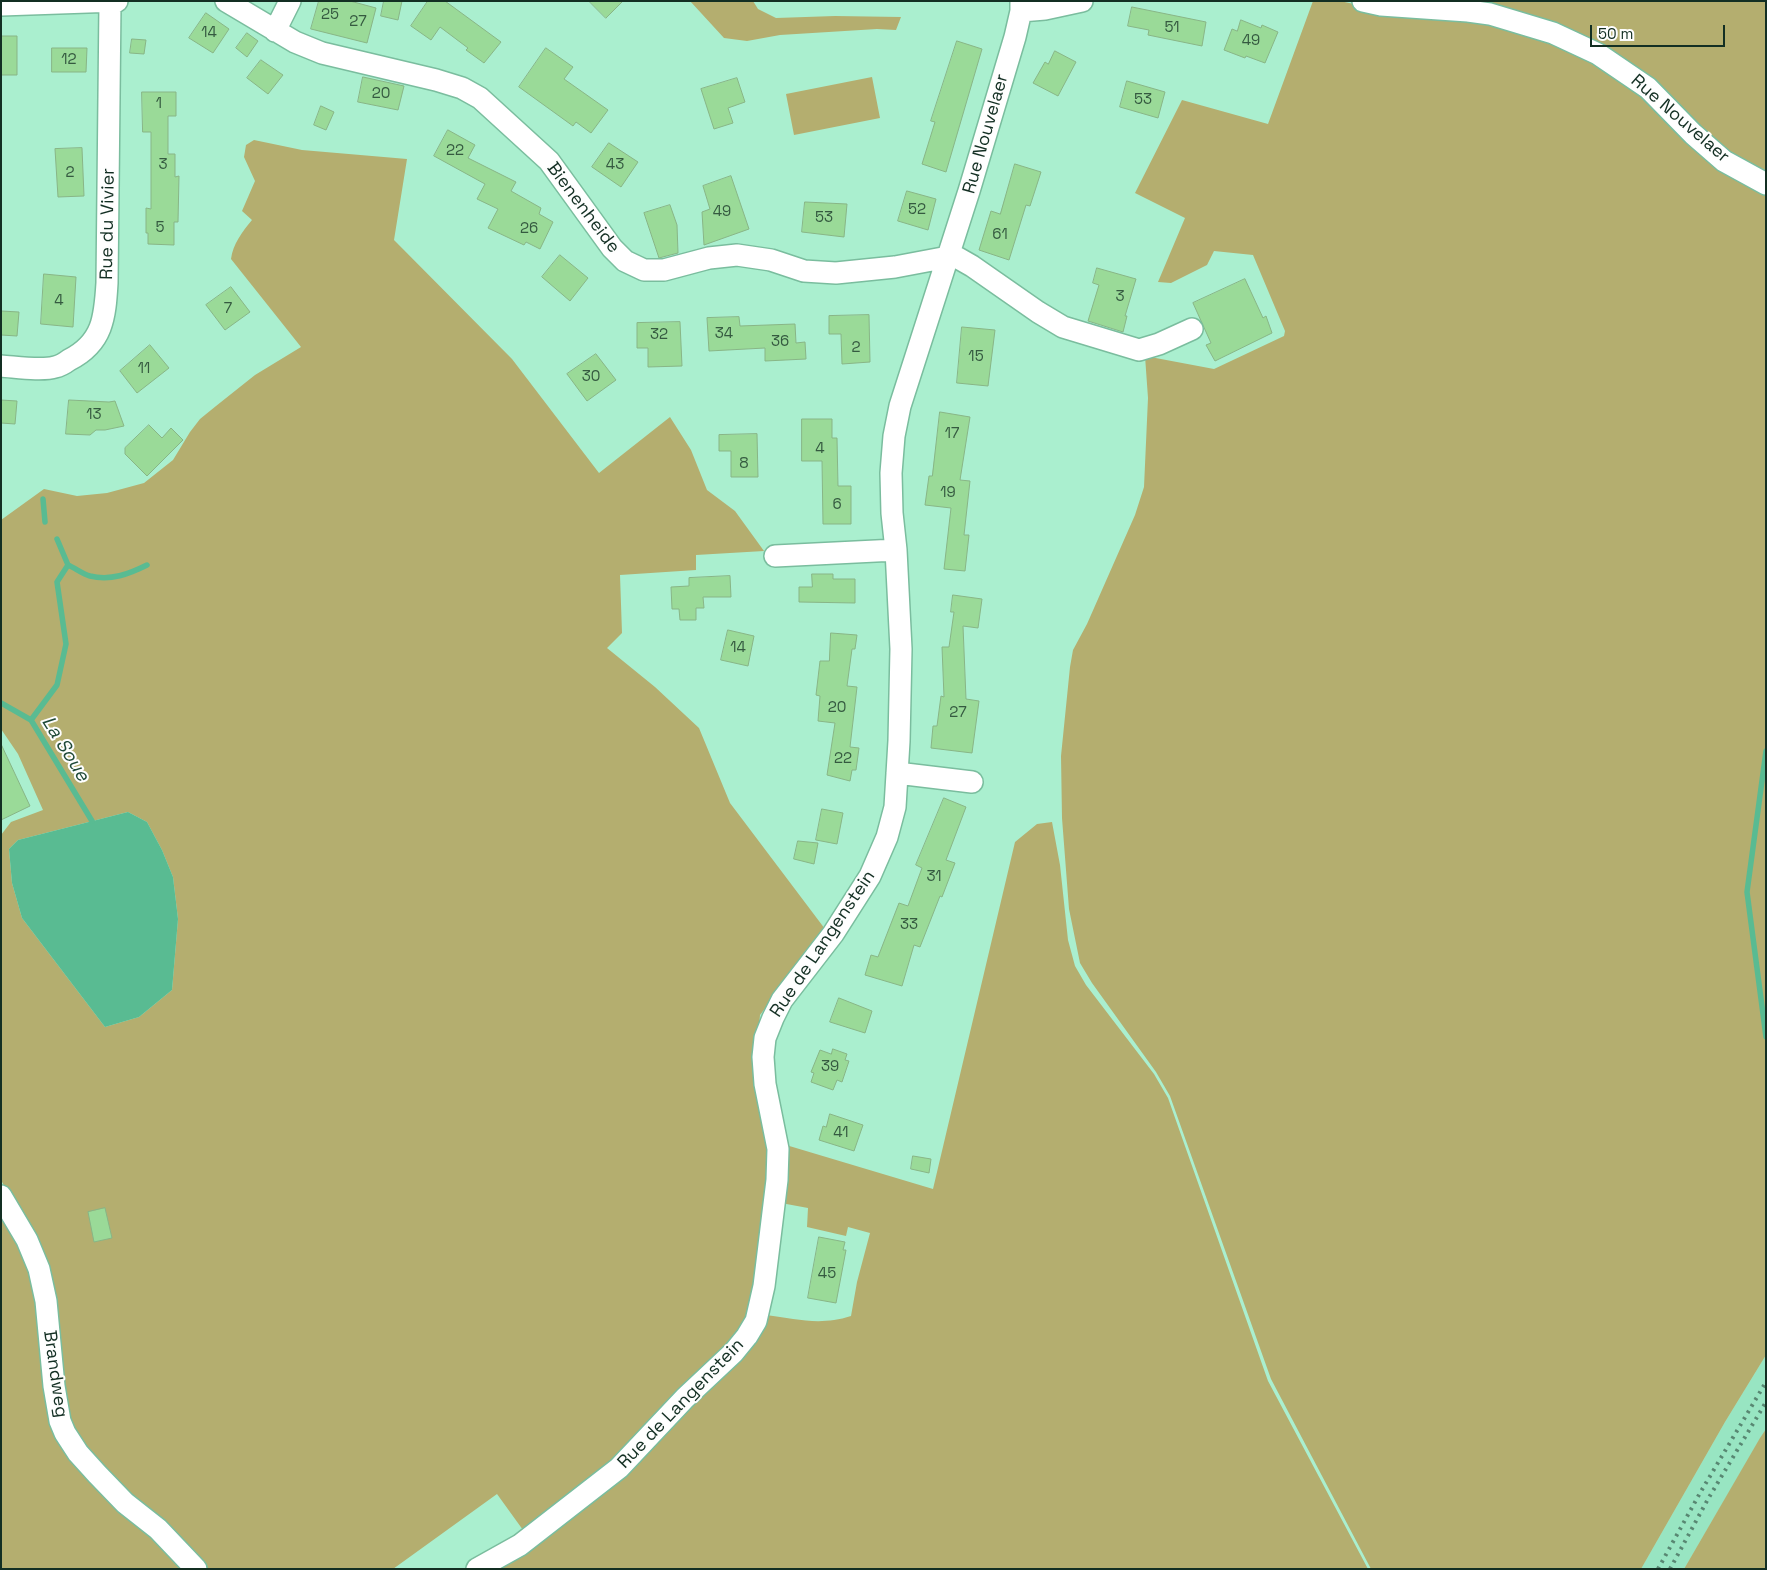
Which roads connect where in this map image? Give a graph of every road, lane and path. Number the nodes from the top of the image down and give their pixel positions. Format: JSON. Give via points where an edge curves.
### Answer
{"nodes":[{"id":1,"x":226,"y":1,"type":"edge"},
{"id":2,"x":290,"y":1,"type":"edge"},
{"id":3,"x":1082,"y":1,"type":"edge"},
{"id":4,"x":1363,"y":1,"type":"edge"},
{"id":5,"x":114,"y":2,"type":"edge"},
{"id":6,"x":1,"y":5,"type":"edge"},
{"id":7,"x":1021,"y":6,"type":"edge"},
{"id":8,"x":275,"y":31,"type":"junction"},
{"id":9,"x":1766,"y":184,"type":"edge"},
{"id":10,"x":948,"y":257,"type":"junction"},
{"id":11,"x":1192,"y":329,"type":"dead end"},
{"id":12,"x":1,"y":366,"type":"edge"},
{"id":13,"x":896,"y":550,"type":"junction"},
{"id":14,"x":776,"y":556,"type":"dead end"},
{"id":15,"x":897,"y":773,"type":"junction"},
{"id":16,"x":972,"y":782,"type":"dead end"},
{"id":17,"x":1,"y":1196,"type":"edge"},
{"id":18,"x":196,"y":1569,"type":"edge"},
{"id":19,"x":477,"y":1569,"type":"edge"}],
"edges":[{"from":1,"to":8,"type":"street","name":"Bienenheide"},
{"from":2,"to":8,"type":"street"},
{"from":3,"to":7,"type":"street","name":"Rue Nouvelaer","via":[[1045,10]]},
{"from":4,"to":9,"type":"street","name":"Rue Nouvelaer","via":[[1490,14],[1553,33],[1598,54],[1648,88],[1724,161]]},
{"from":5,"to":6,"type":"street"},
{"from":5,"to":12,"type":"street","name":"Rue du Vivier","via":[[106,313],[97,336],[82,354],[55,368]]},
{"from":7,"to":10,"type":"street","name":"Rue Nouvelaer"},
{"from":8,"to":10,"type":"street","name":"Bienenheide","via":[[322,53],[436,80],[480,98],[549,161],[612,248],[625,261],[644,270],[664,270],[737,254],[771,260],[804,271],[836,273],[895,268]]},
{"from":10,"to":11,"type":"street","via":[[958,258],[972,266],[1063,327],[1139,350]]},
{"from":10,"to":13,"type":"street","name":"Rue de Langenstein","via":[[900,406],[894,436],[891,472]]},
{"from":13,"to":14,"type":"street"},
{"from":13,"to":15,"type":"street","name":"Rue de Langenstein","via":[[901,649]]},
{"from":15,"to":16,"type":"street"},
{"from":15,"to":19,"type":"street","name":"Rue de Langenstein","via":[[891,822],[873,869],[842,920],[782,1000],[765,1038],[762,1057],[765,1084],[778,1149],[764,1286],[756,1321],[734,1352],[619,1468],[520,1545]]},
{"from":17,"to":18,"type":"street","name":"Brandweg","via":[[40,1269],[54,1386],[65,1433],[97,1474],[125,1503],[158,1529]]}]}
